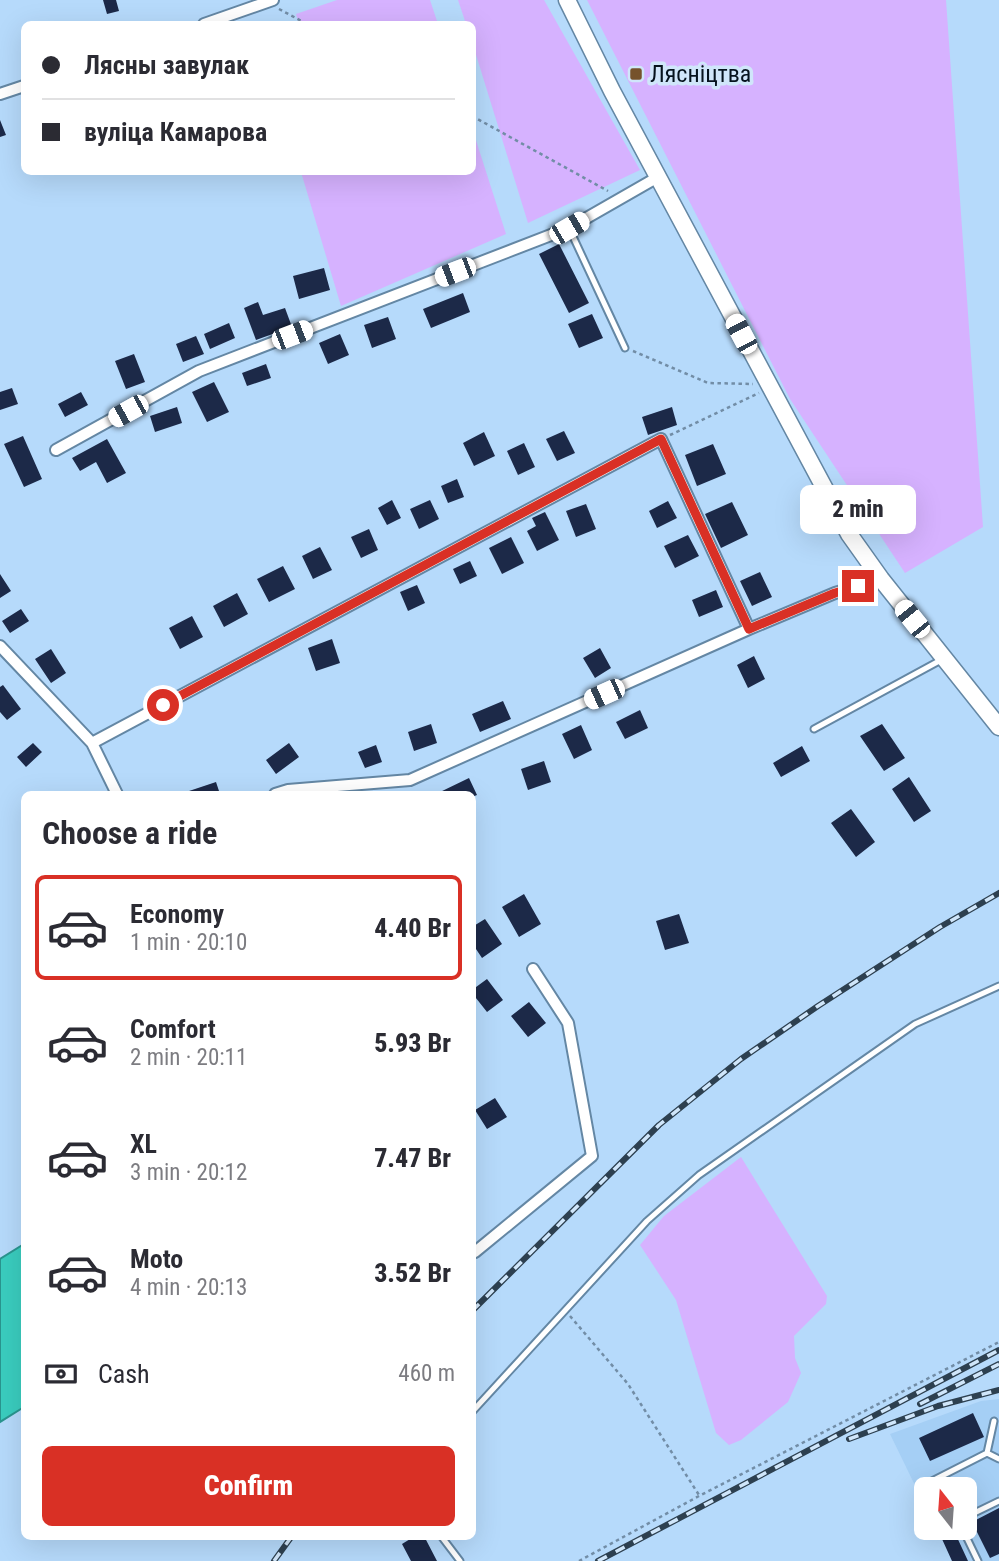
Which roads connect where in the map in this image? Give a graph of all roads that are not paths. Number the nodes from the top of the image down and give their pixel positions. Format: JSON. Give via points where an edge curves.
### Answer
{"nodes":[{"id":1,"x":568,"y":0,"type":"edge"},
{"id":2,"x":270,"y":1,"type":"edge"},
{"id":3,"x":213,"y":21,"type":"edge"},
{"id":4,"x":21,"y":87,"type":"edge"},
{"id":5,"x":0,"y":94,"type":"edge"},
{"id":6,"x":658,"y":177,"type":"junction"},
{"id":7,"x":569,"y":228,"type":"junction"},
{"id":8,"x":625,"y":348,"type":"road end"},
{"id":9,"x":56,"y":450,"type":"dead end"},
{"id":10,"x":881,"y":579,"type":"junction"},
{"id":11,"x":749,"y":629,"type":"junction"},
{"id":12,"x":0,"y":646,"type":"edge"},
{"id":13,"x":944,"y":658,"type":"junction"},
{"id":14,"x":999,"y":727,"type":"edge"},
{"id":15,"x":814,"y":729,"type":"dead end"},
{"id":16,"x":92,"y":743,"type":"junction"},
{"id":17,"x":116,"y":791,"type":"edge"},
{"id":18,"x":285,"y":791,"type":"edge"},
{"id":19,"x":533,"y":969,"type":"dead end"},
{"id":20,"x":999,"y":986,"type":"edge"},
{"id":21,"x":476,"y":1249,"type":"edge"},
{"id":22,"x":476,"y":1408,"type":"edge"},
{"id":23,"x":994,"y":1421,"type":"dead end"},
{"id":24,"x":987,"y":1453,"type":"junction"},
{"id":25,"x":999,"y":1459,"type":"edge"},
{"id":26,"x":940,"y":1477,"type":"edge"},
{"id":27,"x":999,"y":1501,"type":"edge"},
{"id":28,"x":977,"y":1512,"type":"edge"},
{"id":29,"x":444,"y":1540,"type":"edge"},
{"id":30,"x":968,"y":1540,"type":"edge"},
{"id":31,"x":460,"y":1561,"type":"edge"},
{"id":32,"x":978,"y":1561,"type":"edge"}],
"edges":[{"from":1,"to":6,"type":"main road"},
{"from":2,"to":3,"type":"street"},
{"from":4,"to":5,"type":"street"},
{"from":6,"to":7,"type":"street"},
{"from":6,"to":10,"type":"main road","via":[[849,534]]},
{"from":7,"to":8,"type":"lane"},
{"from":7,"to":9,"type":"street","via":[[199,371]]},
{"from":10,"to":11,"type":"street"},
{"from":10,"to":13,"type":"main road"},
{"from":11,"to":16,"type":"street","via":[[661,439]]},
{"from":11,"to":18,"type":"street","via":[[410,780]]},
{"from":12,"to":16,"type":"street"},
{"from":13,"to":14,"type":"main road"},
{"from":13,"to":15,"type":"lane"},
{"from":16,"to":17,"type":"street"},
{"from":19,"to":21,"type":"street","via":[[568,1023],[592,1156]]},
{"from":20,"to":22,"type":"lane","via":[[915,1024],[699,1175],[647,1221]]},
{"from":23,"to":24,"type":"lane"},
{"from":24,"to":25,"type":"lane"},
{"from":24,"to":26,"type":"lane"},
{"from":27,"to":28,"type":"lane"},
{"from":29,"to":31,"type":"lane"},
{"from":30,"to":32,"type":"lane"}]}
